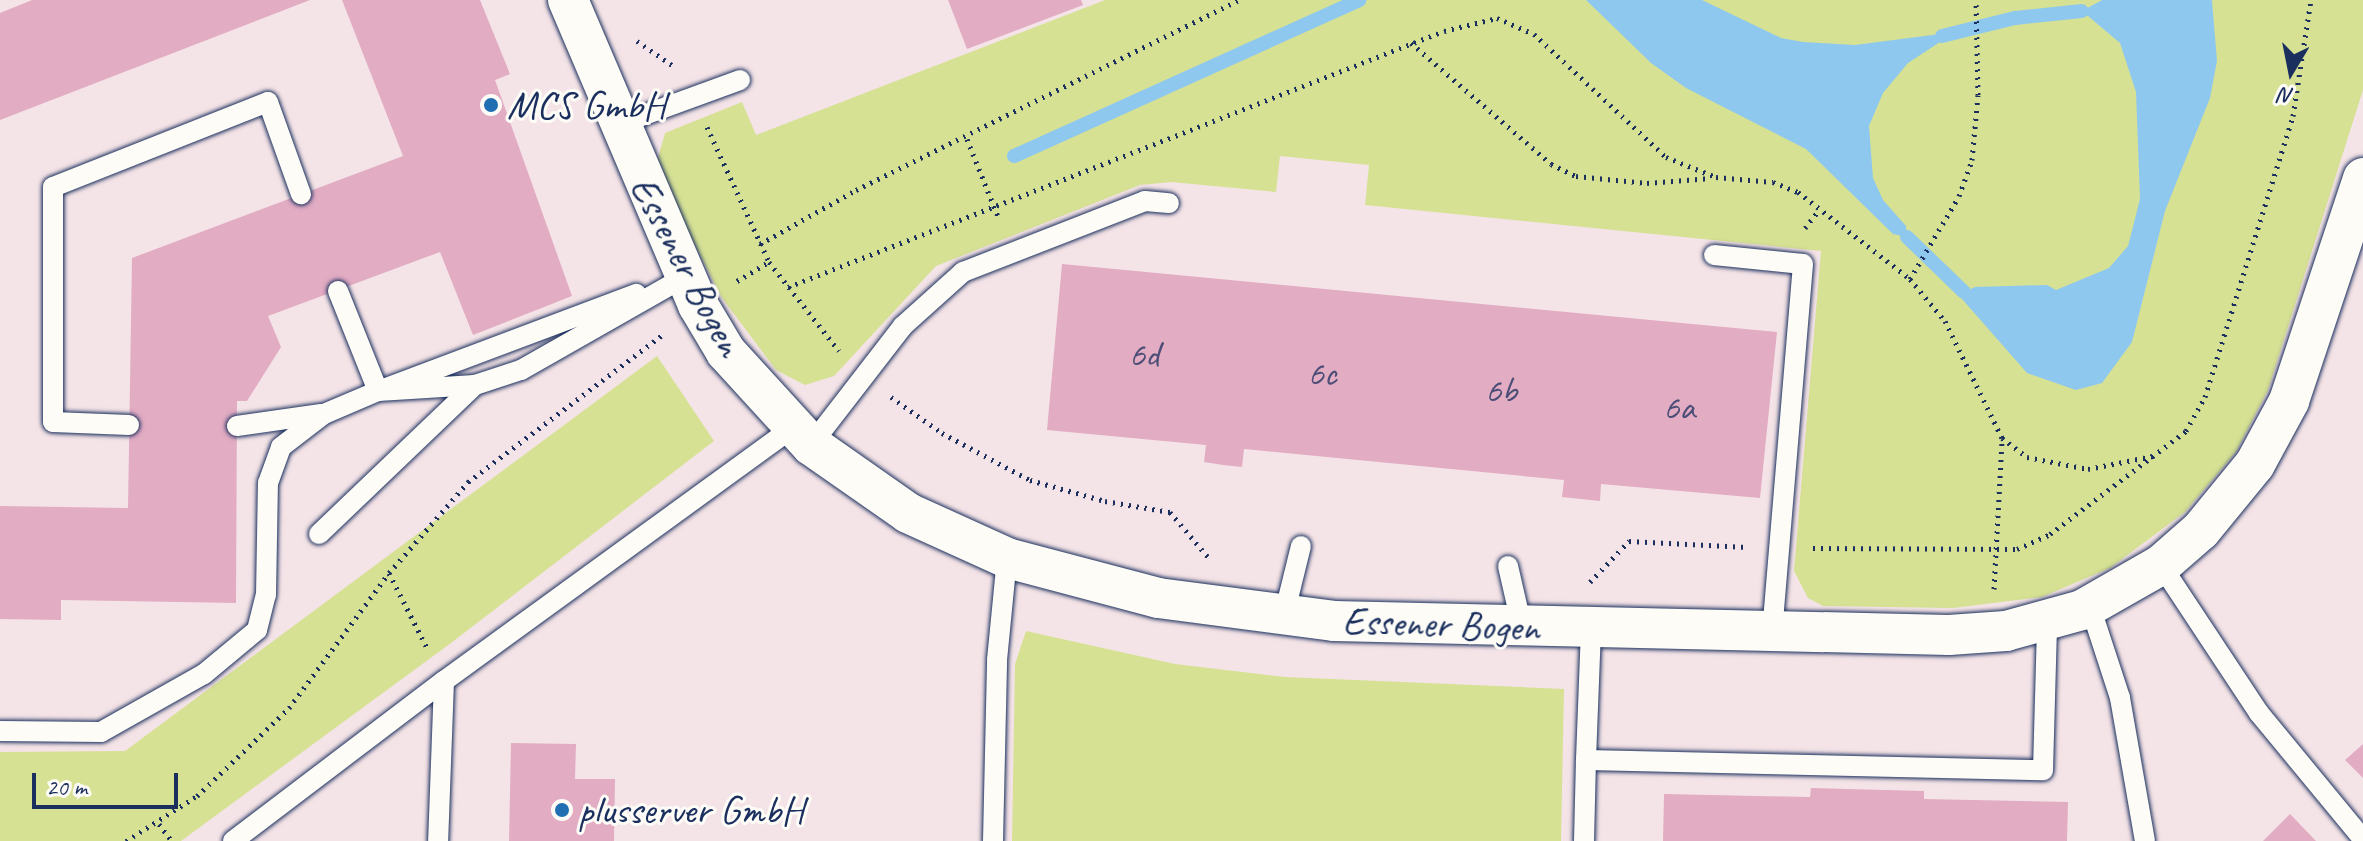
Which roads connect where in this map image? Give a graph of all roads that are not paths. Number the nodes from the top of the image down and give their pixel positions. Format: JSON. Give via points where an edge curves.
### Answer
{"nodes":[{"id":1,"x":568,"y":0,"type":"edge"},
{"id":2,"x":740,"y":80,"type":"dead end"},
{"id":3,"x":617,"y":125,"type":"junction"},
{"id":4,"x":2363,"y":178,"type":"edge"},
{"id":5,"x":301,"y":194,"type":"dead end"},
{"id":6,"x":1169,"y":203,"type":"dead end"},
{"id":7,"x":1714,"y":255,"type":"dead end"},
{"id":8,"x":338,"y":291,"type":"dead end"},
{"id":9,"x":691,"y":291,"type":"junction"},
{"id":10,"x":475,"y":385,"type":"junction"},
{"id":11,"x":378,"y":391,"type":"junction"},
{"id":12,"x":324,"y":414,"type":"junction"},
{"id":13,"x":129,"y":425,"type":"dead end"},
{"id":14,"x":237,"y":426,"type":"dead end"},
{"id":15,"x":801,"y":437,"type":"junction"},
{"id":16,"x":319,"y":534,"type":"dead end"},
{"id":17,"x":1301,"y":546,"type":"dead end"},
{"id":18,"x":1007,"y":558,"type":"junction"},
{"id":19,"x":2161,"y":565,"type":"junction"},
{"id":20,"x":1508,"y":566,"type":"dead end"},
{"id":21,"x":2090,"y":606,"type":"junction"},
{"id":22,"x":1284,"y":615,"type":"junction"},
{"id":23,"x":2047,"y":623,"type":"junction"},
{"id":24,"x":1522,"y":627,"type":"junction"},
{"id":25,"x":1591,"y":629,"type":"junction"},
{"id":26,"x":1772,"y":631,"type":"junction"},
{"id":27,"x":444,"y":681,"type":"junction"},
{"id":28,"x":0,"y":731,"type":"edge"},
{"id":29,"x":1586,"y":760,"type":"junction"},
{"id":30,"x":2363,"y":839,"type":"edge"},
{"id":31,"x":233,"y":841,"type":"edge"},
{"id":32,"x":438,"y":841,"type":"edge"},
{"id":33,"x":993,"y":841,"type":"edge"},
{"id":34,"x":1584,"y":841,"type":"edge"},
{"id":35,"x":2145,"y":841,"type":"edge"}],
"edges":[{"from":1,"to":3,"type":"street","name":"Essener Bogen"},
{"from":2,"to":3,"type":"lane"},
{"from":3,"to":9,"type":"street","name":"Essener Bogen"},
{"from":4,"to":19,"type":"street","name":"Essener Bogen","via":[[2305,357],[2273,433],[2230,497]]},
{"from":5,"to":13,"type":"lane","via":[[268,102],[53,187],[53,422]]},
{"from":6,"to":15,"type":"lane","via":[[1145,201],[963,272],[933,294]]},
{"from":7,"to":26,"type":"lane","via":[[1803,264]]},
{"from":8,"to":11,"type":"lane"},
{"from":9,"to":10,"type":"lane","via":[[521,370]]},
{"from":9,"to":11,"type":"lane","via":[[491,345]]},
{"from":9,"to":15,"type":"street","name":"Essener Bogen","via":[[726,352]]},
{"from":10,"to":11,"type":"lane"},
{"from":10,"to":16,"type":"lane"},
{"from":11,"to":12,"type":"lane"},
{"from":12,"to":14,"type":"lane"},
{"from":12,"to":28,"type":"lane","via":[[281,447],[268,483],[266,595],[257,630],[204,674],[101,732]]},
{"from":15,"to":18,"type":"street","name":"Essener Bogen","via":[[908,513]]},
{"from":15,"to":27,"type":"lane"},
{"from":17,"to":22,"type":"lane"},
{"from":18,"to":22,"type":"street","name":"Essener Bogen","via":[[1158,598]]},
{"from":18,"to":33,"type":"lane","via":[[997,660]]},
{"from":19,"to":21,"type":"street","name":"Essener Bogen"},
{"from":19,"to":30,"type":"lane","via":[[2259,713]]},
{"from":20,"to":24,"type":"lane"},
{"from":21,"to":23,"type":"street","name":"Essener Bogen"},
{"from":21,"to":35,"type":"lane","via":[[2120,698]]},
{"from":22,"to":24,"type":"street","name":"Essener Bogen"},
{"from":23,"to":26,"type":"street","name":"Essener Bogen","via":[[1992,632]]},
{"from":23,"to":29,"type":"lane","via":[[2043,770]]},
{"from":24,"to":25,"type":"street","name":"Essener Bogen"},
{"from":25,"to":26,"type":"street","name":"Essener Bogen"},
{"from":25,"to":29,"type":"lane"},
{"from":27,"to":31,"type":"lane"},
{"from":27,"to":32,"type":"lane"},
{"from":29,"to":34,"type":"lane"}]}
